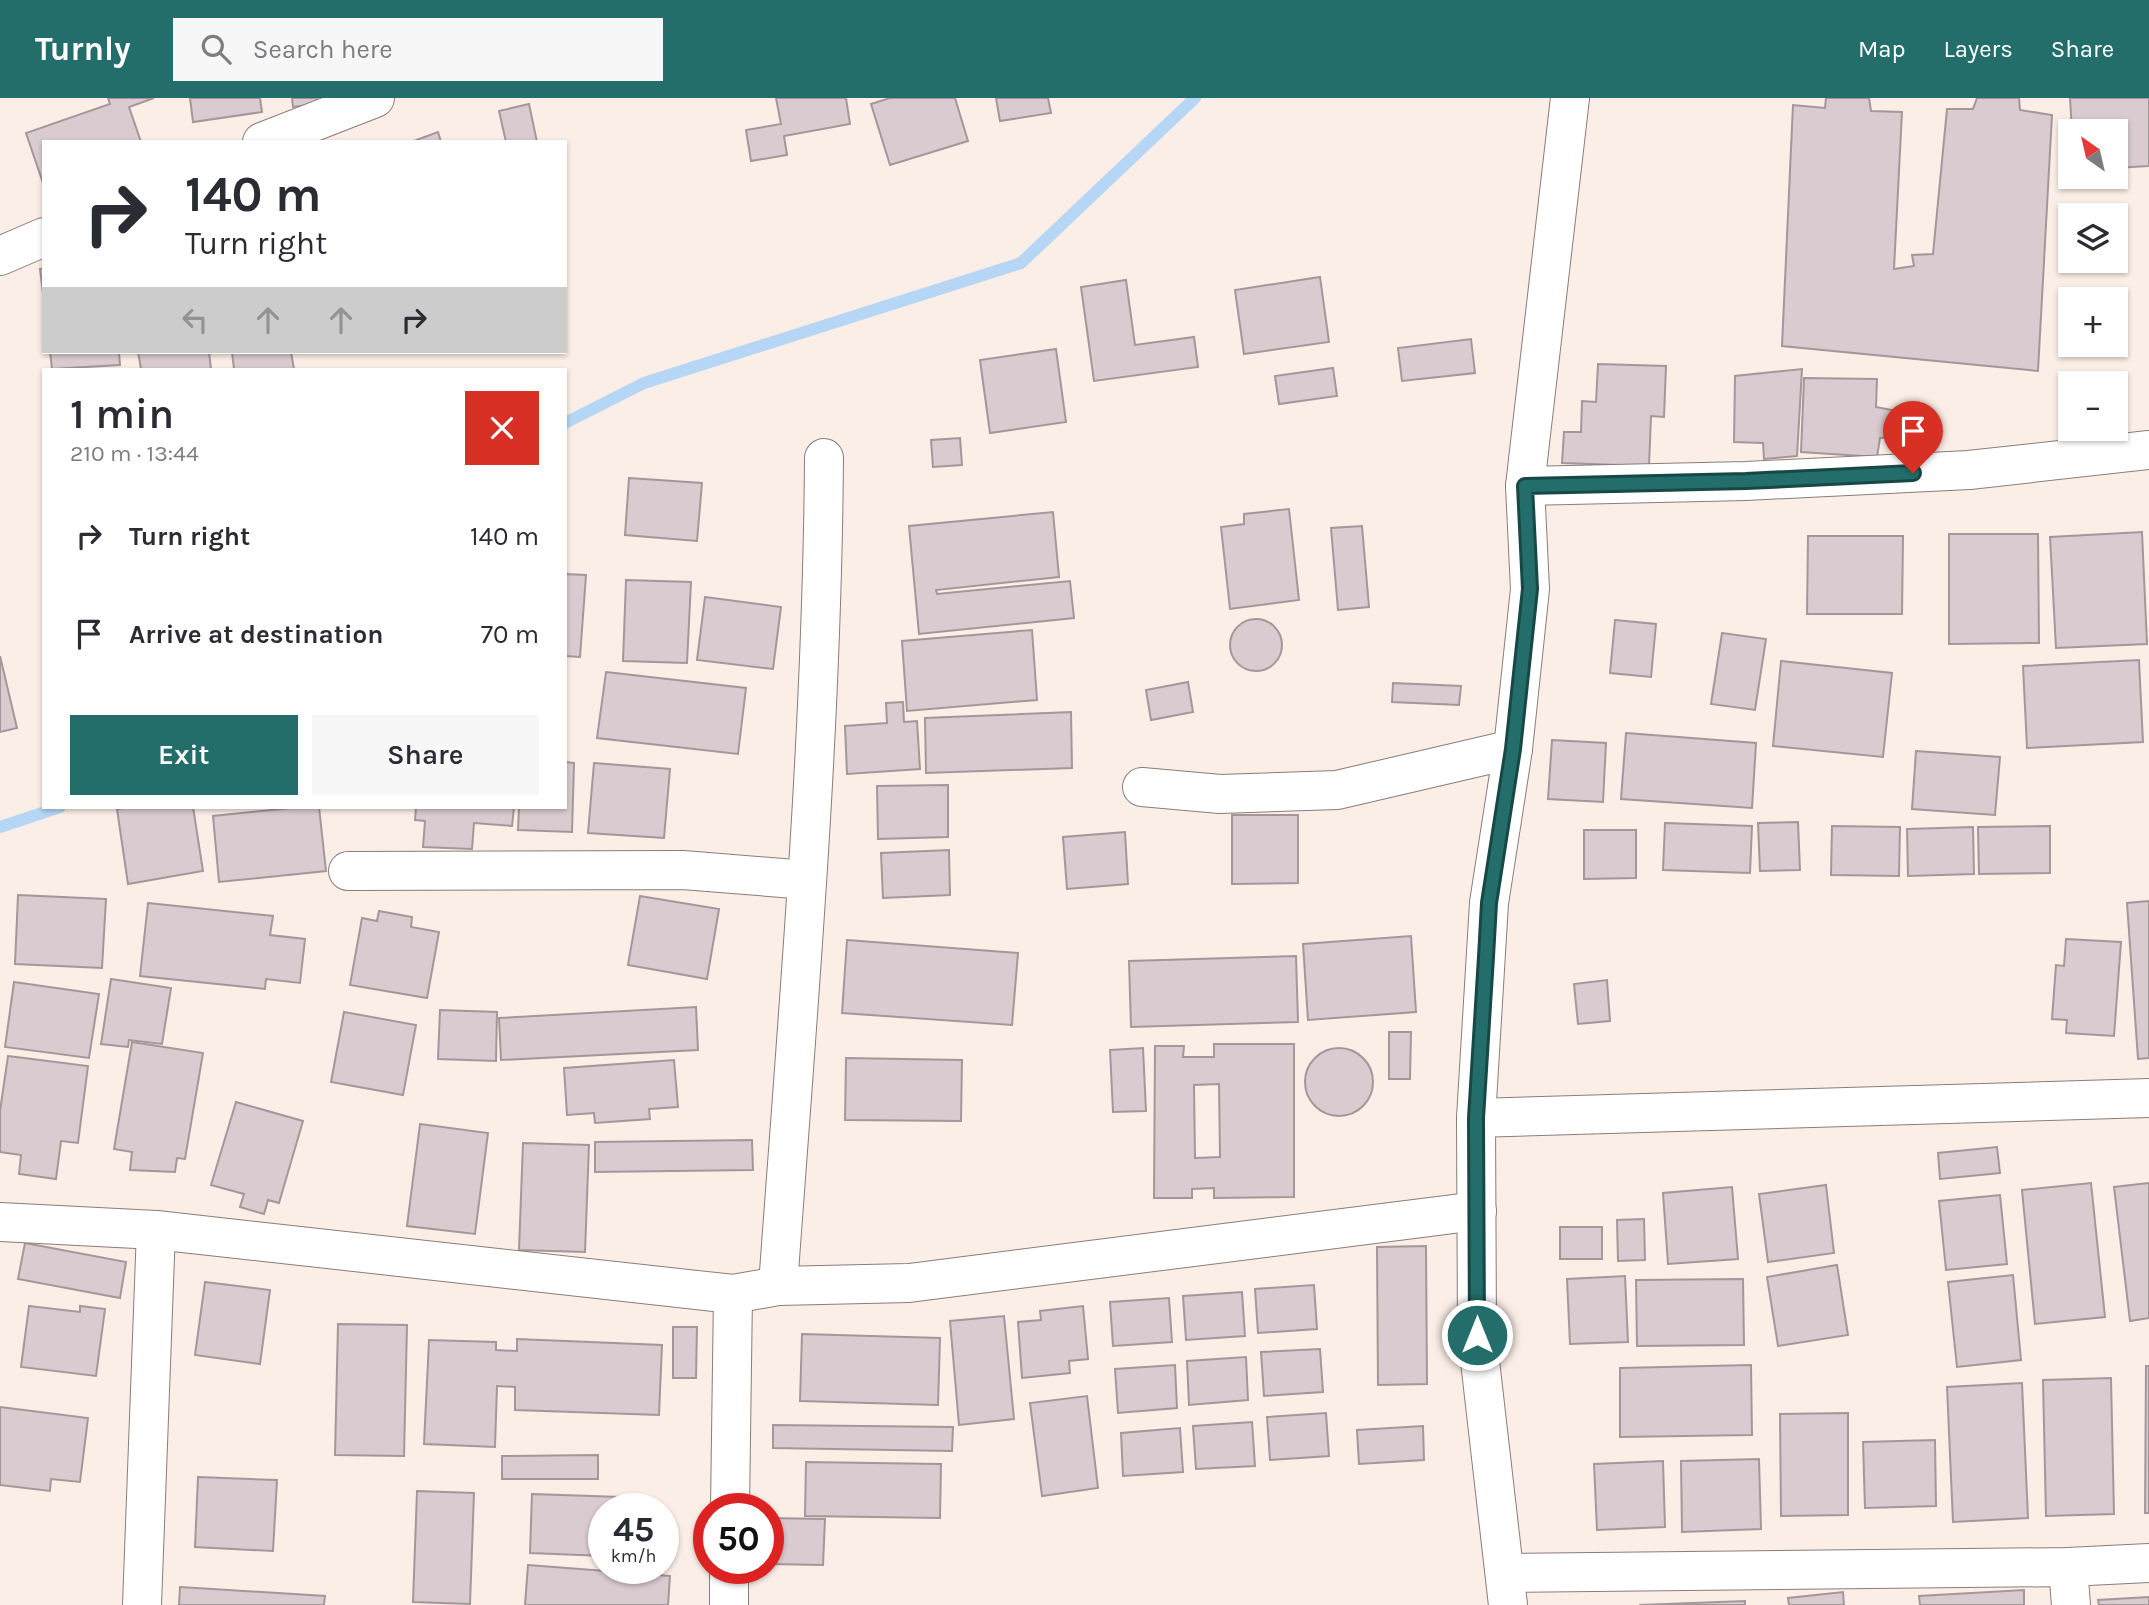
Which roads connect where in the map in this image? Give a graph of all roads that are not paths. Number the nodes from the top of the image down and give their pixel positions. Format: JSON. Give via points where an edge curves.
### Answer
{"nodes":[{"id":1,"x":374,"y":98,"type":"edge"},
{"id":2,"x":1570,"y":98,"type":"edge"},
{"id":3,"x":267,"y":140,"type":"edge"},
{"id":4,"x":42,"y":238,"type":"edge"},
{"id":5,"x":1,"y":250,"type":"edge"},
{"id":6,"x":2149,"y":450,"type":"edge"},
{"id":7,"x":824,"y":458,"type":"dead end"},
{"id":8,"x":1525,"y":486,"type":"junction"},
{"id":9,"x":1513,"y":749,"type":"junction"},
{"id":10,"x":1142,"y":787,"type":"dead end"},
{"id":11,"x":348,"y":871,"type":"dead end"},
{"id":12,"x":807,"y":880,"type":"junction"},
{"id":13,"x":2149,"y":1098,"type":"edge"},
{"id":14,"x":1476,"y":1118,"type":"junction"},
{"id":15,"x":1477,"y":1211,"type":"junction"},
{"id":16,"x":0,"y":1222,"type":"edge"},
{"id":17,"x":156,"y":1230,"type":"junction"},
{"id":18,"x":778,"y":1286,"type":"junction"},
{"id":19,"x":733,"y":1294,"type":"junction"},
{"id":20,"x":730,"y":1493,"type":"edge"},
{"id":21,"x":2149,"y":1563,"type":"edge"},
{"id":22,"x":2068,"y":1567,"type":"junction"},
{"id":23,"x":729,"y":1584,"type":"edge"},
{"id":24,"x":1506,"y":1589,"type":"edge"},
{"id":25,"x":142,"y":1605,"type":"edge"},
{"id":26,"x":729,"y":1605,"type":"edge"},
{"id":27,"x":2071,"y":1605,"type":"edge"}],
"edges":[{"from":1,"to":3,"type":"street"},
{"from":2,"to":8,"type":"street"},
{"from":4,"to":5,"type":"street"},
{"from":6,"to":8,"type":"street","via":[[1969,470]]},
{"from":7,"to":12,"type":"street","via":[[823,587]]},
{"from":8,"to":9,"type":"street","via":[[1530,589]]},
{"from":9,"to":10,"type":"street","via":[[1337,790],[1220,794]]},
{"from":9,"to":14,"type":"street","via":[[1489,903]]},
{"from":11,"to":12,"type":"street","via":[[683,870]]},
{"from":12,"to":18,"type":"street"},
{"from":13,"to":14,"type":"street"},
{"from":14,"to":15,"type":"street"},
{"from":15,"to":18,"type":"street","via":[[909,1283]]},
{"from":15,"to":24,"type":"street","via":[[1477,1335]]},
{"from":16,"to":17,"type":"street"},
{"from":17,"to":19,"type":"street"},
{"from":17,"to":25,"type":"street"},
{"from":18,"to":19,"type":"street"},
{"from":19,"to":20,"type":"street"},
{"from":21,"to":22,"type":"street"},
{"from":22,"to":24,"type":"street"},
{"from":22,"to":27,"type":"street"},
{"from":23,"to":26,"type":"street"}]}
